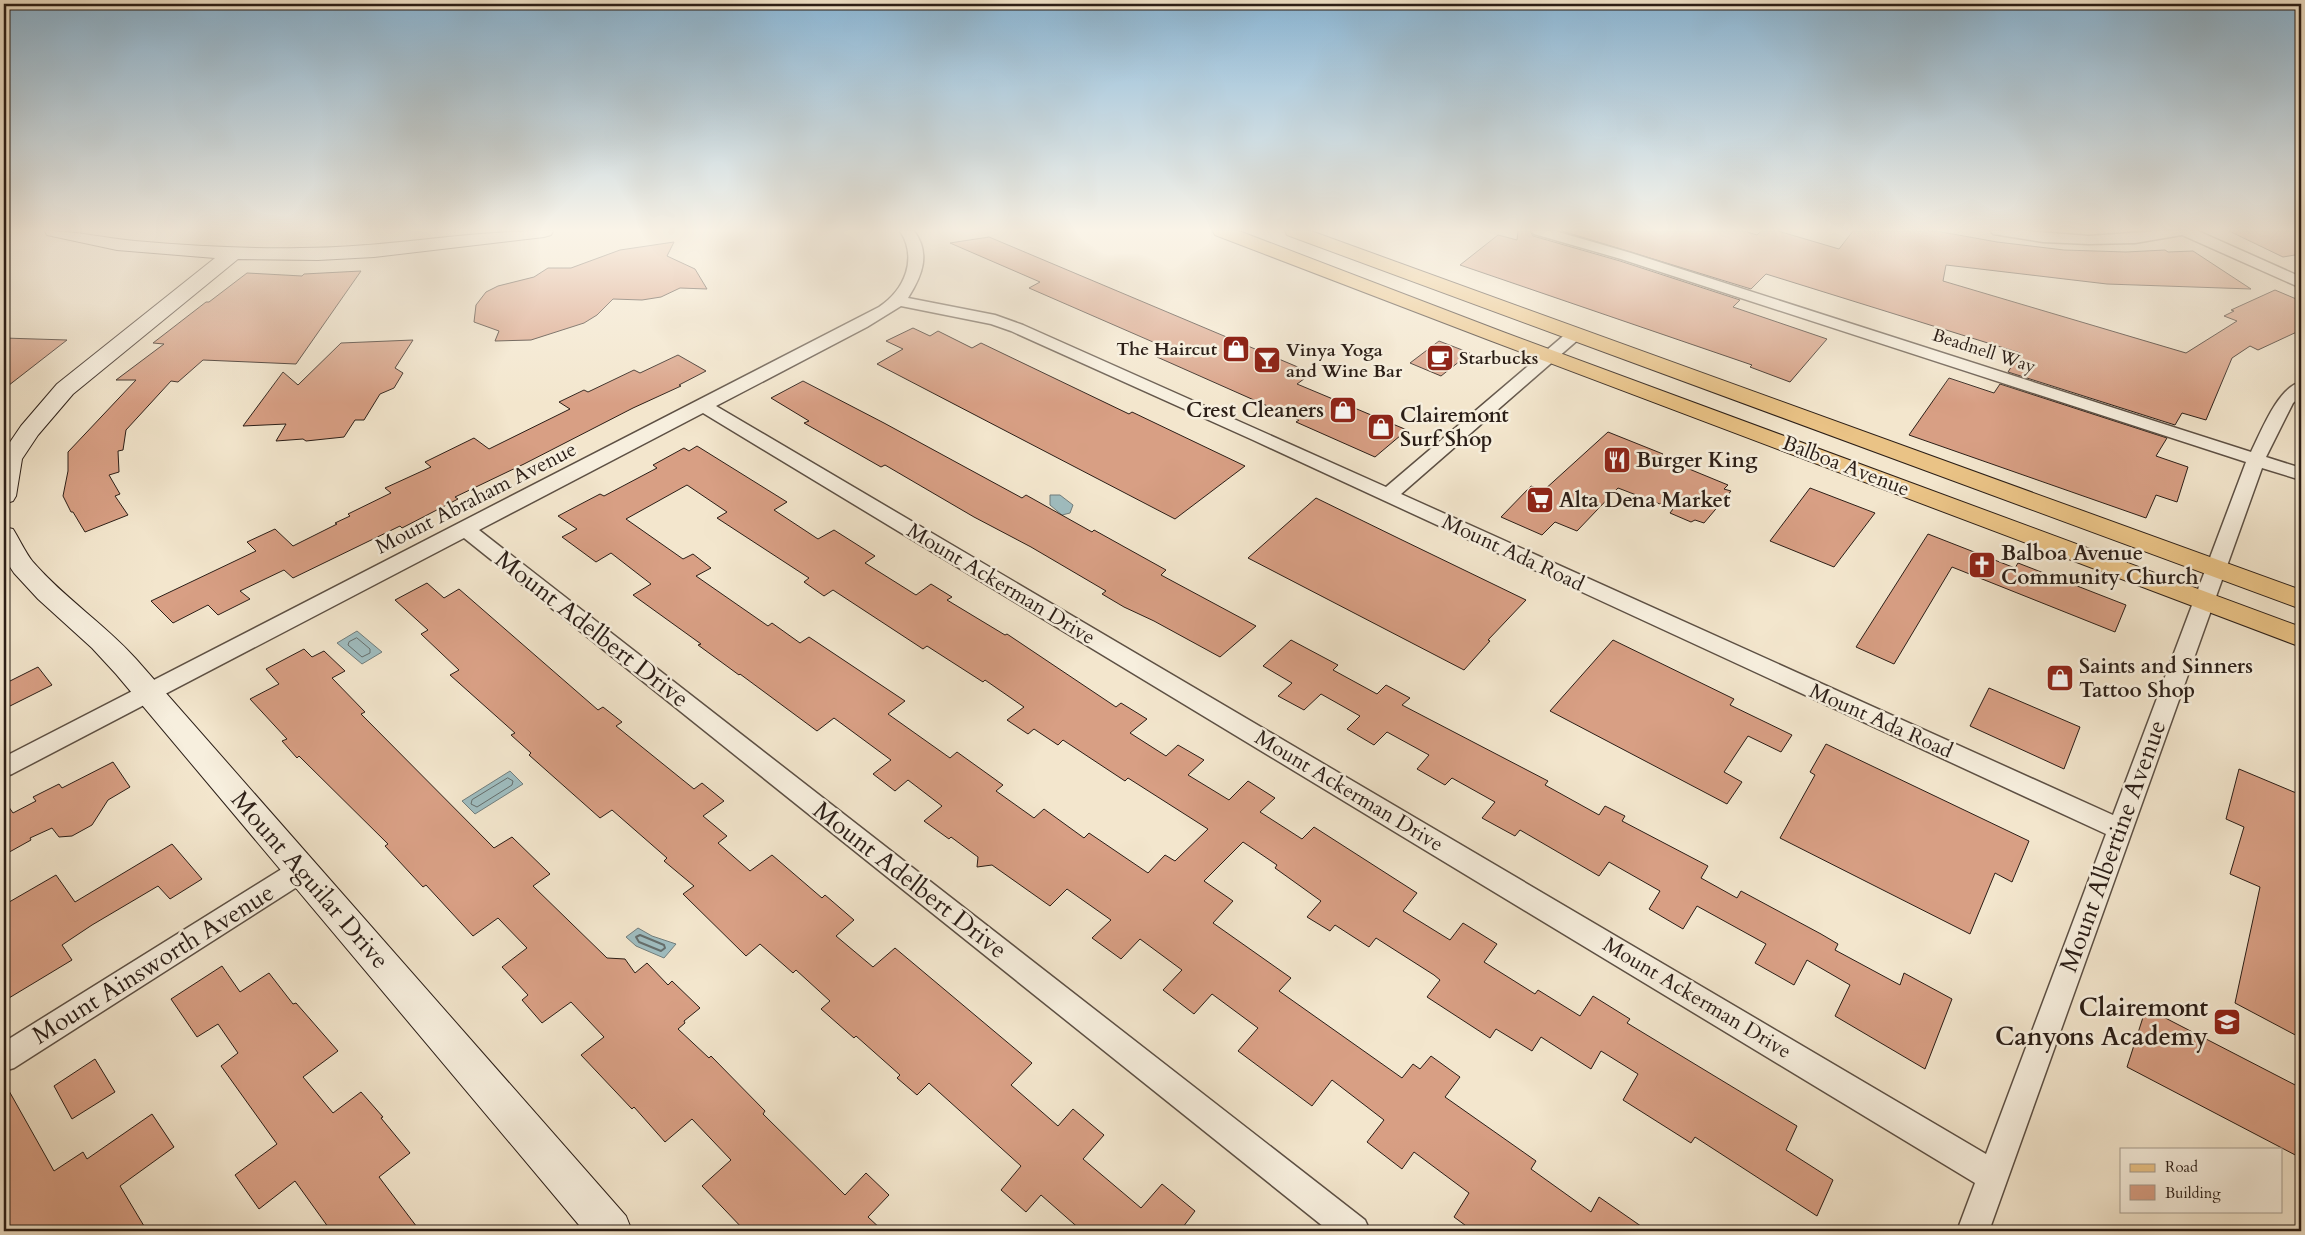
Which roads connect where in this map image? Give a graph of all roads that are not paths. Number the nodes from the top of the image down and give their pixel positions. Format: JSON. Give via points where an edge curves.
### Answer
{"nodes":[{"id":1,"x":189,"y":289,"type":"edge"},
{"id":2,"x":905,"y":289,"type":"edge"},
{"id":3,"x":1373,"y":289,"type":"edge"},
{"id":4,"x":1449,"y":289,"type":"edge"},
{"id":5,"x":1727,"y":289,"type":"edge"},
{"id":6,"x":898,"y":301,"type":"junction"},
{"id":7,"x":1574,"y":335,"type":"junction"},
{"id":8,"x":1549,"y":356,"type":"junction"},
{"id":9,"x":2301,"y":387,"type":"edge"},
{"id":10,"x":705,"y":407,"type":"junction"},
{"id":11,"x":2256,"y":459,"type":"junction"},
{"id":12,"x":7,"y":460,"type":"edge"},
{"id":13,"x":2301,"y":474,"type":"edge"},
{"id":14,"x":1388,"y":495,"type":"junction"},
{"id":15,"x":4,"y":496,"type":"edge"},
{"id":16,"x":466,"y":529,"type":"junction"},
{"id":17,"x":4,"y":536,"type":"edge"},
{"id":18,"x":2215,"y":568,"type":"junction"},
{"id":19,"x":2301,"y":600,"type":"edge"},
{"id":20,"x":2203,"y":601,"type":"junction"},
{"id":21,"x":2301,"y":637,"type":"edge"},
{"id":22,"x":149,"y":693,"type":"junction"},
{"id":23,"x":4,"y":768,"type":"edge"},
{"id":24,"x":2120,"y":830,"type":"junction"},
{"id":25,"x":302,"y":870,"type":"junction"},
{"id":26,"x":4,"y":1058,"type":"edge"},
{"id":27,"x":1992,"y":1176,"type":"junction"},
{"id":28,"x":611,"y":1231,"type":"edge"},
{"id":29,"x":1354,"y":1231,"type":"edge"},
{"id":30,"x":1973,"y":1231,"type":"edge"}],
"edges":[{"from":1,"to":12,"type":"street","via":[[65,389]]},
{"from":2,"to":6,"type":"street","name":"Mount Abraham Avenue"},
{"from":3,"to":8,"type":"main road","name":"Balboa Avenue"},
{"from":4,"to":7,"type":"main road","name":"Balboa Avenue"},
{"from":5,"to":11,"type":"street","name":"Beadnell Way"},
{"from":6,"to":10,"type":"street","name":"Mount Abraham Avenue"},
{"from":6,"to":14,"type":"street","name":"Mount Ada Road","via":[[995,320],[1017,328]]},
{"from":7,"to":8,"type":"street"},
{"from":7,"to":18,"type":"main road","name":"Balboa Avenue"},
{"from":8,"to":14,"type":"street"},
{"from":8,"to":20,"type":"main road","name":"Balboa Avenue"},
{"from":9,"to":11,"type":"street","name":"Mount Albertine Avenue","via":[[2286,401]]},
{"from":10,"to":16,"type":"street","name":"Mount Abraham Avenue"},
{"from":10,"to":27,"type":"street","name":"Mount Ackerman Drive"},
{"from":11,"to":13,"type":"street","name":"Beadnell Way"},
{"from":11,"to":18,"type":"street","name":"Mount Albertine Avenue"},
{"from":12,"to":15,"type":"street"},
{"from":14,"to":24,"type":"street","name":"Mount Ada Road"},
{"from":16,"to":22,"type":"street","name":"Mount Abraham Avenue"},
{"from":16,"to":29,"type":"street","name":"Mount Adelbert Drive"},
{"from":17,"to":22,"type":"street","name":"Mount Aguilar Drive","via":[[12,555],[39,586],[102,641]]},
{"from":18,"to":19,"type":"main road","name":"Balboa Avenue"},
{"from":18,"to":20,"type":"street","name":"Mount Albertine Avenue"},
{"from":20,"to":21,"type":"main road","name":"Balboa Avenue"},
{"from":20,"to":24,"type":"street","name":"Mount Albertine Avenue"},
{"from":22,"to":23,"type":"street","name":"Mount Abraham Avenue"},
{"from":22,"to":25,"type":"street","name":"Mount Aguilar Drive"},
{"from":24,"to":27,"type":"street","name":"Mount Albertine Avenue"},
{"from":25,"to":26,"type":"street","name":"Mount Ainsworth Avenue"},
{"from":25,"to":28,"type":"street","name":"Mount Aguilar Drive"},
{"from":27,"to":30,"type":"street","name":"Mount Albertine Avenue"}]}
